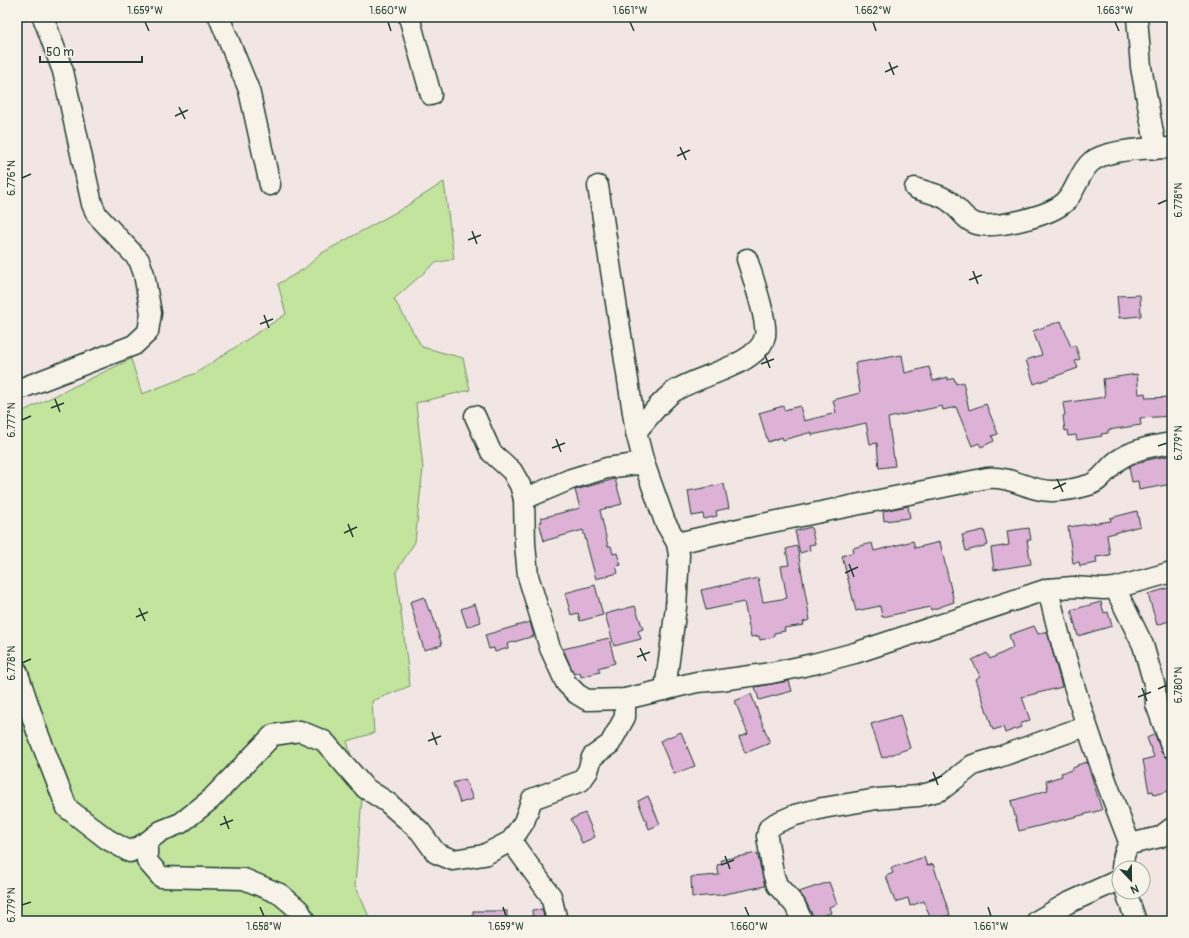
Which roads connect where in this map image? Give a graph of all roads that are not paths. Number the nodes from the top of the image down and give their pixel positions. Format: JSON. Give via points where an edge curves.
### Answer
{"nodes":[{"id":1,"x":43,"y":17,"type":"edge"},
{"id":2,"x":219,"y":17,"type":"edge"},
{"id":3,"x":410,"y":17,"type":"edge"},
{"id":4,"x":1137,"y":17,"type":"edge"},
{"id":5,"x":431,"y":95,"type":"dead end"},
{"id":6,"x":1164,"y":148,"type":"edge"},
{"id":7,"x":270,"y":185,"type":"dead end"},
{"id":8,"x":598,"y":186,"type":"dead end"},
{"id":9,"x":915,"y":188,"type":"dead end"},
{"id":10,"x":747,"y":259,"type":"dead end"},
{"id":11,"x":17,"y":390,"type":"edge"},
{"id":12,"x":475,"y":416,"type":"dead end"},
{"id":13,"x":636,"y":432,"type":"junction"},
{"id":14,"x":1172,"y":443,"type":"edge"},
{"id":15,"x":644,"y":463,"type":"junction"},
{"id":16,"x":524,"y":498,"type":"junction"},
{"id":17,"x":677,"y":543,"type":"junction"},
{"id":18,"x":1172,"y":572,"type":"edge"},
{"id":19,"x":1115,"y":588,"type":"junction"},
{"id":20,"x":1048,"y":589,"type":"junction"},
{"id":21,"x":17,"y":671,"type":"edge"},
{"id":22,"x":665,"y":690,"type":"junction"},
{"id":23,"x":625,"y":699,"type":"junction"},
{"id":24,"x":1086,"y":726,"type":"junction"},
{"id":25,"x":1172,"y":748,"type":"edge"},
{"id":26,"x":1172,"y":828,"type":"edge"},
{"id":27,"x":511,"y":841,"type":"junction"},
{"id":28,"x":147,"y":842,"type":"junction"},
{"id":29,"x":1130,"y":844,"type":"junction"},
{"id":30,"x":1122,"y":860,"type":"edge"},
{"id":31,"x":1111,"y":884,"type":"edge"},
{"id":32,"x":1129,"y":900,"type":"edge"},
{"id":33,"x":305,"y":921,"type":"edge"},
{"id":34,"x":557,"y":921,"type":"edge"},
{"id":35,"x":802,"y":921,"type":"edge"},
{"id":36,"x":1037,"y":921,"type":"edge"},
{"id":37,"x":1136,"y":921,"type":"edge"}],
"edges":[{"from":1,"to":11,"type":"street","via":[[63,71],[92,204],[98,215],[139,260],[151,313],[148,332],[134,345]]},
{"from":2,"to":7,"type":"street","via":[[249,90]]},
{"from":3,"to":5,"type":"street"},
{"from":4,"to":6,"type":"street","via":[[1141,67]]},
{"from":6,"to":9,"type":"street","via":[[1129,150],[1092,161],[1083,171],[1065,202],[1040,214],[1006,224],[976,224],[966,218],[949,200]]},
{"from":8,"to":13,"type":"street"},
{"from":10,"to":13,"type":"street","via":[[766,336],[761,347],[747,358],[675,391]]},
{"from":12,"to":16,"type":"street","via":[[491,452],[512,471]]},
{"from":13,"to":15,"type":"street"},
{"from":14,"to":17,"type":"street","via":[[1130,453],[1116,461],[1099,480],[1079,487],[1053,492],[1004,478],[987,478]]},
{"from":15,"to":16,"type":"street","via":[[607,468]]},
{"from":15,"to":17,"type":"street","via":[[665,522]]},
{"from":16,"to":23,"type":"street","via":[[524,544],[528,576],[550,648],[566,683],[587,700]]},
{"from":17,"to":22,"type":"street","via":[[679,555],[676,608]]},
{"from":18,"to":19,"type":"street"},
{"from":19,"to":20,"type":"street","via":[[1073,586]]},
{"from":19,"to":25,"type":"street","via":[[1143,645],[1155,687],[1156,704]]},
{"from":20,"to":22,"type":"street","via":[[848,655],[771,673],[696,682]]},
{"from":20,"to":24,"type":"street"},
{"from":21,"to":28,"type":"street","via":[[37,731],[68,808],[107,839],[130,852]]},
{"from":22,"to":23,"type":"street"},
{"from":23,"to":27,"type":"street","via":[[625,717],[610,744],[592,758],[588,771],[581,781],[532,799],[524,822]]},
{"from":24,"to":29,"type":"street"},
{"from":24,"to":35,"type":"street","via":[[973,765],[941,790],[918,796],[877,799],[823,808],[776,823],[769,828],[767,836],[773,873],[777,885],[795,905]]},
{"from":26,"to":29,"type":"street","via":[[1160,836]]},
{"from":27,"to":28,"type":"street","via":[[484,855],[453,860],[436,853],[420,831],[387,802],[365,788],[324,741],[300,731],[273,735],[210,800],[181,823],[166,828]]},
{"from":27,"to":34,"type":"street","via":[[552,896]]},
{"from":28,"to":33,"type":"street","via":[[147,861],[161,877],[244,879],[280,894],[299,910]]},
{"from":29,"to":30,"type":"street"},
{"from":31,"to":36,"type":"street","via":[[1068,903]]},
{"from":32,"to":37,"type":"street"}]}
